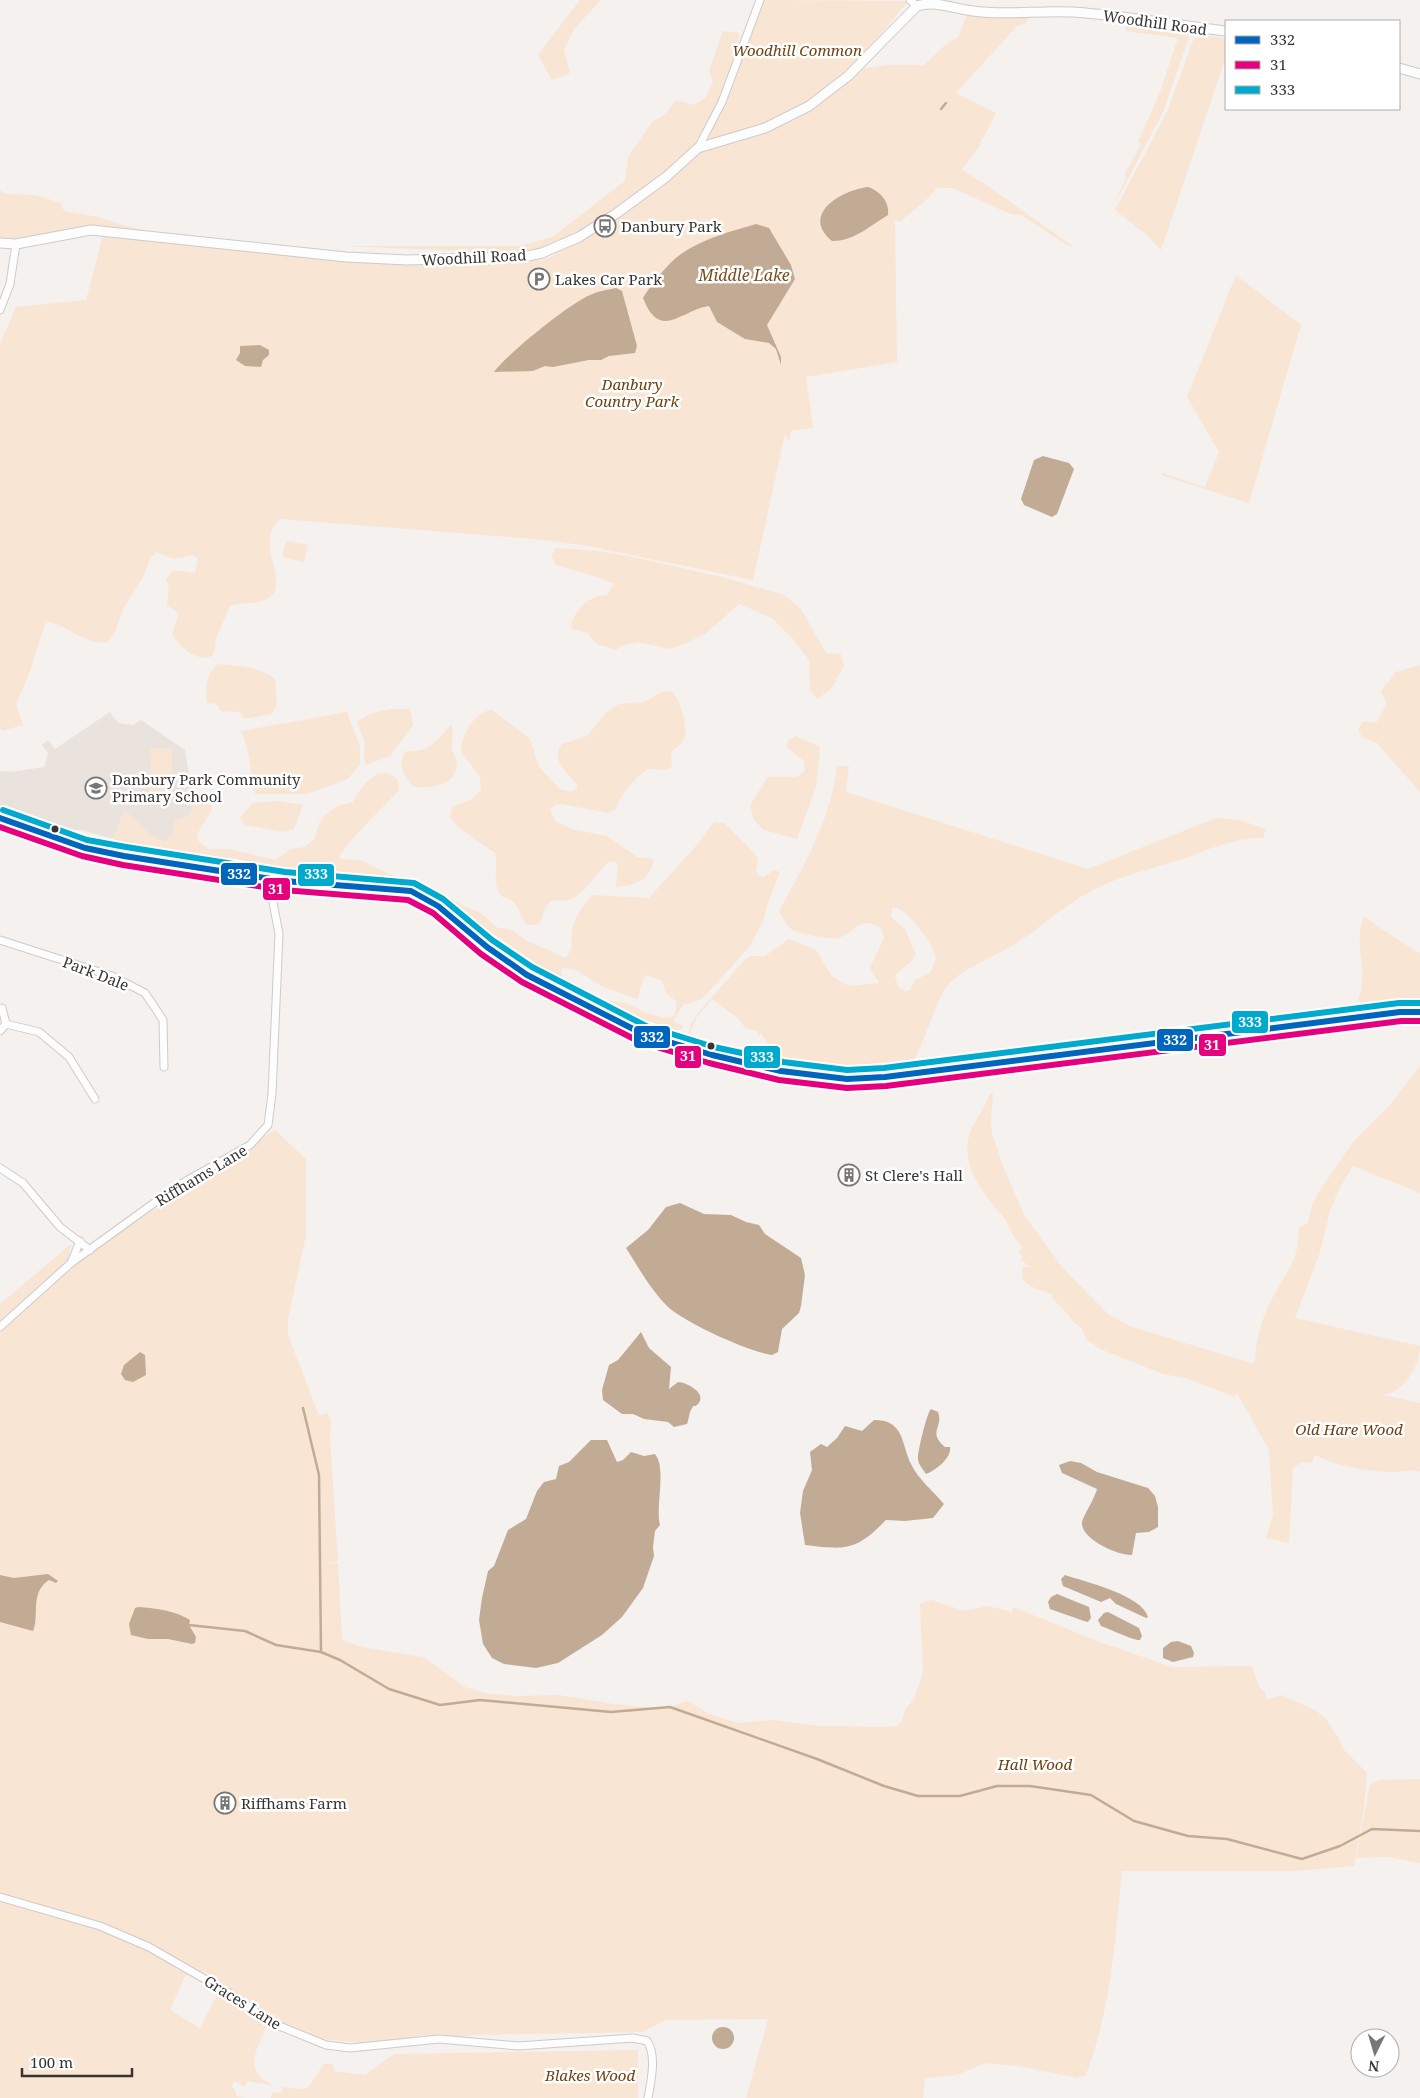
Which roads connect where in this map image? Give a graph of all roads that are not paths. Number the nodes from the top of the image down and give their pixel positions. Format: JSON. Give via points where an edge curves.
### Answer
{"nodes":[{"id":1,"x":760,"y":0,"type":"edge"},
{"id":2,"x":914,"y":3,"type":"edge"},
{"id":3,"x":1225,"y":32,"type":"edge"},
{"id":4,"x":1400,"y":68,"type":"edge"},
{"id":5,"x":1420,"y":74,"type":"edge"},
{"id":6,"x":698,"y":148,"type":"junction"},
{"id":7,"x":0,"y":243,"type":"edge"},
{"id":8,"x":16,"y":244,"type":"junction"},
{"id":9,"x":0,"y":310,"type":"edge"},
{"id":10,"x":0,"y":818,"type":"edge"},
{"id":11,"x":251,"y":876,"type":"junction"},
{"id":12,"x":284,"y":881,"type":"junction"},
{"id":13,"x":272,"y":897,"type":"junction"},
{"id":14,"x":0,"y":940,"type":"edge"},
{"id":15,"x":2,"y":1008,"type":"dead end"},
{"id":16,"x":1420,"y":1012,"type":"edge"},
{"id":17,"x":6,"y":1024,"type":"junction"},
{"id":18,"x":0,"y":1031,"type":"edge"},
{"id":19,"x":164,"y":1067,"type":"dead end"},
{"id":20,"x":95,"y":1100,"type":"dead end"},
{"id":21,"x":0,"y":1168,"type":"edge"},
{"id":22,"x":80,"y":1241,"type":"junction"},
{"id":23,"x":90,"y":1250,"type":"junction"},
{"id":24,"x":71,"y":1263,"type":"junction"},
{"id":25,"x":0,"y":1327,"type":"edge"},
{"id":26,"x":0,"y":1897,"type":"edge"},
{"id":27,"x":648,"y":2098,"type":"edge"}],
"edges":[{"from":1,"to":6,"type":"street","via":[[722,102]]},
{"from":2,"to":3,"type":"street","name":"Woodhill Road","via":[[935,3],[972,11],[1070,12],[1170,22]]},
{"from":2,"to":6,"type":"street","name":"Woodhill Road","via":[[848,76],[809,106],[765,128]]},
{"from":4,"to":5,"type":"street"},
{"from":6,"to":8,"type":"street","name":"Woodhill Road","via":[[666,177],[579,237],[559,247],[523,257],[407,260],[346,257],[91,230]]},
{"from":7,"to":8,"type":"street","name":"Woodhill Road"},
{"from":8,"to":9,"type":"street","via":[[10,284]]},
{"from":10,"to":11,"type":"main road","via":[[85,848]]},
{"from":11,"to":12,"type":"main road"},
{"from":11,"to":13,"type":"street"},
{"from":12,"to":13,"type":"street"},
{"from":12,"to":16,"type":"main road","via":[[411,891],[438,906],[487,948],[527,975],[643,1034],[712,1056],[848,1079]]},
{"from":13,"to":23,"type":"street","name":"Riffhams Lane","via":[[279,934],[268,1125],[250,1146],[179,1185]]},
{"from":14,"to":19,"type":"street","name":"Park Dale","via":[[112,976],[145,993],[163,1020]]},
{"from":15,"to":17,"type":"street"},
{"from":17,"to":18,"type":"street"},
{"from":17,"to":20,"type":"street","via":[[39,1032],[69,1057]]},
{"from":21,"to":22,"type":"street","via":[[23,1182],[60,1227]]},
{"from":22,"to":23,"type":"street"},
{"from":22,"to":24,"type":"street"},
{"from":23,"to":24,"type":"street","name":"Riffhams Lane"},
{"from":24,"to":25,"type":"street","name":"Riffhams Lane"},
{"from":26,"to":27,"type":"street","name":"Graces Lane","via":[[100,1926],[149,1947],[272,2022],[326,2045],[350,2048],[439,2039],[518,2046],[633,2038],[646,2041],[652,2048]]}]}
